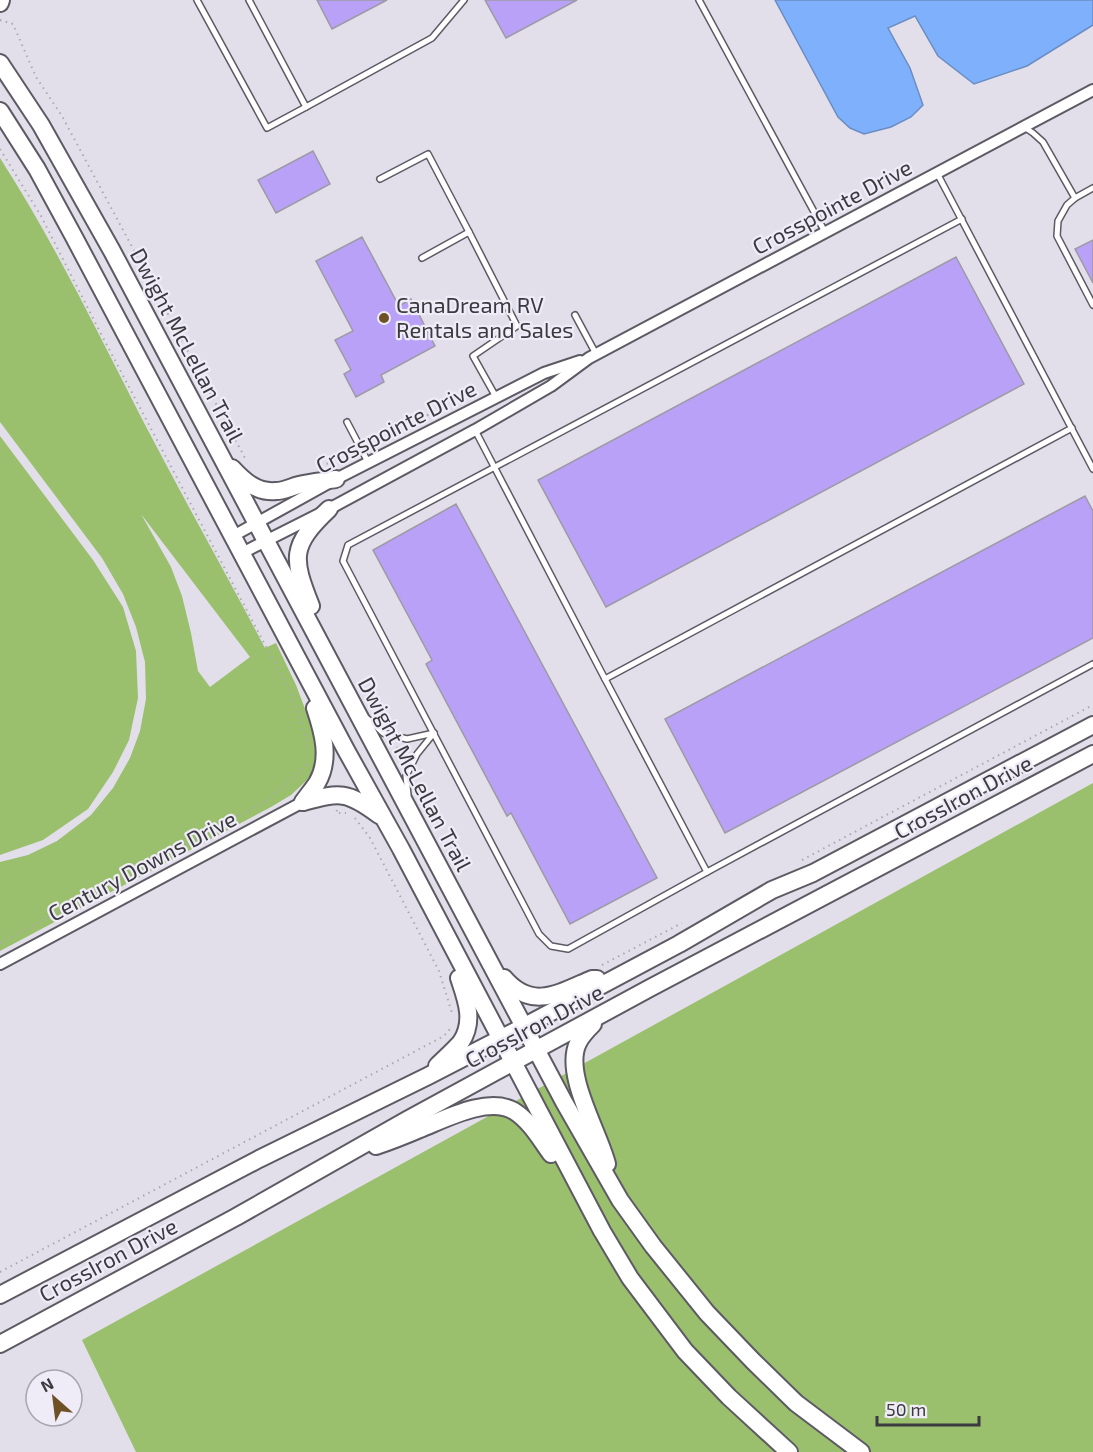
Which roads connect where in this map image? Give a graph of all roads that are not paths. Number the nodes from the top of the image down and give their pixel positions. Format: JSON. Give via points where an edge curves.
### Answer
{"nodes":[{"id":1,"x":197,"y":0,"type":"edge"},
{"id":2,"x":249,"y":0,"type":"edge"},
{"id":3,"x":464,"y":0,"type":"edge"},
{"id":4,"x":699,"y":0,"type":"edge"},
{"id":5,"x":0,"y":50,"type":"edge"},
{"id":6,"x":4,"y":68,"type":"edge"},
{"id":7,"x":1093,"y":90,"type":"edge"},
{"id":8,"x":306,"y":107,"type":"junction"},
{"id":9,"x":0,"y":111,"type":"edge"},
{"id":10,"x":1022,"y":127,"type":"junction"},
{"id":11,"x":936,"y":173,"type":"junction"},
{"id":12,"x":380,"y":179,"type":"dead end"},
{"id":13,"x":1093,"y":188,"type":"edge"},
{"id":14,"x":1075,"y":198,"type":"junction"},
{"id":15,"x":962,"y":219,"type":"junction"},
{"id":16,"x":469,"y":232,"type":"junction"},
{"id":17,"x":825,"y":232,"type":"junction"},
{"id":18,"x":422,"y":258,"type":"dead end"},
{"id":19,"x":1093,"y":305,"type":"edge"},
{"id":20,"x":575,"y":315,"type":"dead end"},
{"id":21,"x":592,"y":356,"type":"junction"},
{"id":22,"x":496,"y":397,"type":"junction"},
{"id":23,"x":347,"y":422,"type":"dead end"},
{"id":24,"x":1072,"y":428,"type":"junction"},
{"id":25,"x":475,"y":430,"type":"junction"},
{"id":26,"x":220,"y":456,"type":"junction"},
{"id":27,"x":368,"y":462,"type":"junction"},
{"id":28,"x":495,"y":468,"type":"junction"},
{"id":29,"x":1093,"y":469,"type":"edge"},
{"id":30,"x":336,"y":479,"type":"junction"},
{"id":31,"x":328,"y":509,"type":"junction"},
{"id":32,"x":257,"y":523,"type":"junction"},
{"id":33,"x":233,"y":536,"type":"junction"},
{"id":34,"x":266,"y":540,"type":"junction"},
{"id":35,"x":242,"y":553,"type":"junction"},
{"id":36,"x":322,"y":647,"type":"junction"},
{"id":37,"x":300,"y":663,"type":"junction"},
{"id":38,"x":1093,"y":664,"type":"edge"},
{"id":39,"x":605,"y":679,"type":"junction"},
{"id":40,"x":354,"y":706,"type":"junction"},
{"id":41,"x":1093,"y":725,"type":"edge"},
{"id":42,"x":434,"y":733,"type":"junction"},
{"id":43,"x":1093,"y":754,"type":"edge"},
{"id":44,"x":303,"y":802,"type":"junction"},
{"id":45,"x":410,"y":812,"type":"junction"},
{"id":46,"x":384,"y":819,"type":"junction"},
{"id":47,"x":707,"y":872,"type":"junction"},
{"id":48,"x":451,"y":945,"type":"junction"},
{"id":49,"x":490,"y":961,"type":"junction"},
{"id":50,"x":0,"y":964,"type":"edge"},
{"id":51,"x":616,"y":977,"type":"junction"},
{"id":52,"x":605,"y":1014,"type":"junction"},
{"id":53,"x":525,"y":1026,"type":"junction"},
{"id":54,"x":500,"y":1039,"type":"junction"},
{"id":55,"x":537,"y":1050,"type":"junction"},
{"id":56,"x":513,"y":1062,"type":"junction"},
{"id":57,"x":428,"y":1076,"type":"junction"},
{"id":58,"x":336,"y":1160,"type":"junction"},
{"id":59,"x":613,"y":1188,"type":"junction"},
{"id":60,"x":591,"y":1212,"type":"junction"},
{"id":61,"x":18,"y":1286,"type":"junction"},
{"id":62,"x":0,"y":1295,"type":"edge"},
{"id":63,"x":0,"y":1302,"type":"edge"},
{"id":64,"x":0,"y":1344,"type":"edge"},
{"id":65,"x":789,"y":1452,"type":"edge"},
{"id":66,"x":861,"y":1452,"type":"edge"}],
"edges":[{"from":1,"to":8,"type":"lane","via":[[267,128]]},
{"from":2,"to":8,"type":"lane"},
{"from":3,"to":8,"type":"lane","via":[[432,38]]},
{"from":4,"to":17,"type":"lane"},
{"from":5,"to":6,"type":"main road","name":"Dwight McLellan Trail"},
{"from":6,"to":26,"type":"main road","name":"Dwight McLellan Trail","via":[[80,192]]},
{"from":7,"to":10,"type":"street","name":"Crosspointe Drive"},
{"from":9,"to":33,"type":"main road","via":[[47,189]]},
{"from":10,"to":11,"type":"street","name":"Crosspointe Drive"},
{"from":10,"to":14,"type":"lane","via":[[1043,142]]},
{"from":11,"to":15,"type":"lane"},
{"from":11,"to":17,"type":"street","name":"Crosspointe Drive"},
{"from":12,"to":16,"type":"lane","via":[[428,154]]},
{"from":13,"to":14,"type":"lane"},
{"from":14,"to":19,"type":"lane","via":[[1058,221],[1057,236]]},
{"from":15,"to":24,"type":"lane"},
{"from":15,"to":28,"type":"lane"},
{"from":16,"to":18,"type":"lane"},
{"from":16,"to":22,"type":"lane","via":[[517,326],[473,356]]},
{"from":17,"to":21,"type":"street","name":"Crosspointe Drive"},
{"from":20,"to":21,"type":"lane"},
{"from":21,"to":22,"type":"street","name":"Crosspointe Drive","via":[[544,373]]},
{"from":21,"to":25,"type":"street","name":"Crosspointe Drive","via":[[551,386]]},
{"from":22,"to":27,"type":"street","name":"Crosspointe Drive"},
{"from":23,"to":27,"type":"lane"},
{"from":24,"to":29,"type":"lane"},
{"from":24,"to":39,"type":"lane"},
{"from":25,"to":28,"type":"lane"},
{"from":25,"to":31,"type":"street","name":"Crosspointe Drive"},
{"from":26,"to":30,"type":"main road","via":[[240,477],[264,490]]},
{"from":26,"to":32,"type":"main road","name":"Dwight McLellan Trail"},
{"from":27,"to":30,"type":"street","name":"Crosspointe Drive"},
{"from":28,"to":39,"type":"lane"},
{"from":28,"to":42,"type":"lane","via":[[348,545],[343,561]]},
{"from":30,"to":32,"type":"street","name":"Crosspointe Drive"},
{"from":31,"to":34,"type":"street","name":"Crosspointe Drive"},
{"from":31,"to":36,"type":"main road","via":[[304,537],[298,558],[299,577]]},
{"from":32,"to":33,"type":"street","name":"Crosspointe Drive"},
{"from":32,"to":34,"type":"main road","name":"Dwight McLellan Trail"},
{"from":33,"to":35,"type":"main road"},
{"from":34,"to":35,"type":"street","name":"Crosspointe Drive"},
{"from":34,"to":36,"type":"main road","name":"Dwight McLellan Trail"},
{"from":35,"to":37,"type":"main road"},
{"from":36,"to":40,"type":"main road","name":"Dwight McLellan Trail"},
{"from":37,"to":44,"type":"main road","via":[[325,749],[315,766],[318,781]]},
{"from":37,"to":46,"type":"main road"},
{"from":38,"to":47,"type":"lane"},
{"from":39,"to":47,"type":"lane"},
{"from":40,"to":42,"type":"lane","via":[[384,733],[406,739]]},
{"from":40,"to":45,"type":"main road","name":"Dwight McLellan Trail"},
{"from":41,"to":51,"type":"main road","name":"CrossIron Drive","via":[[823,868],[772,890]]},
{"from":42,"to":45,"type":"lane","via":[[406,776]]},
{"from":42,"to":47,"type":"lane","via":[[538,934],[551,946],[568,949]]},
{"from":43,"to":52,"type":"main road","name":"CrossIron Drive"},
{"from":44,"to":46,"type":"main road","via":[[338,795],[353,798]]},
{"from":44,"to":50,"type":"street","name":"Century Downs Drive"},
{"from":45,"to":49,"type":"main road","name":"Dwight McLellan Trail"},
{"from":46,"to":48,"type":"main road"},
{"from":48,"to":54,"type":"main road"},
{"from":48,"to":57,"type":"main road","via":[[469,1016],[461,1041]]},
{"from":49,"to":51,"type":"main road","via":[[513,988],[536,998],[592,979]]},
{"from":49,"to":53,"type":"main road","name":"Dwight McLellan Trail"},
{"from":51,"to":53,"type":"main road","name":"CrossIron Drive"},
{"from":52,"to":55,"type":"main road","name":"CrossIron Drive"},
{"from":52,"to":59,"type":"main road","via":[[578,1043],[575,1072]]},
{"from":53,"to":54,"type":"main road","name":"CrossIron Drive"},
{"from":53,"to":55,"type":"main road","name":"Dwight McLellan Trail"},
{"from":54,"to":56,"type":"main road"},
{"from":54,"to":57,"type":"main road","name":"CrossIron Drive"},
{"from":55,"to":56,"type":"main road","name":"CrossIron Drive"},
{"from":55,"to":59,"type":"main road","name":"Dwight McLellan Trail"},
{"from":56,"to":58,"type":"main road","name":"CrossIron Drive"},
{"from":56,"to":60,"type":"main road"},
{"from":57,"to":61,"type":"main road","name":"CrossIron Drive","via":[[259,1159]]},
{"from":58,"to":60,"type":"main road","via":[[457,1114],[496,1106],[513,1110],[523,1118]]},
{"from":58,"to":64,"type":"main road","name":"CrossIron Drive"},
{"from":59,"to":66,"type":"main road","name":"Dwight McLellan Trail","via":[[707,1313],[796,1403]]},
{"from":60,"to":65,"type":"main road","via":[[630,1278],[685,1351]]},
{"from":61,"to":62,"type":"main road","name":"CrossIron Drive"},
{"from":61,"to":63,"type":"main road"}]}
